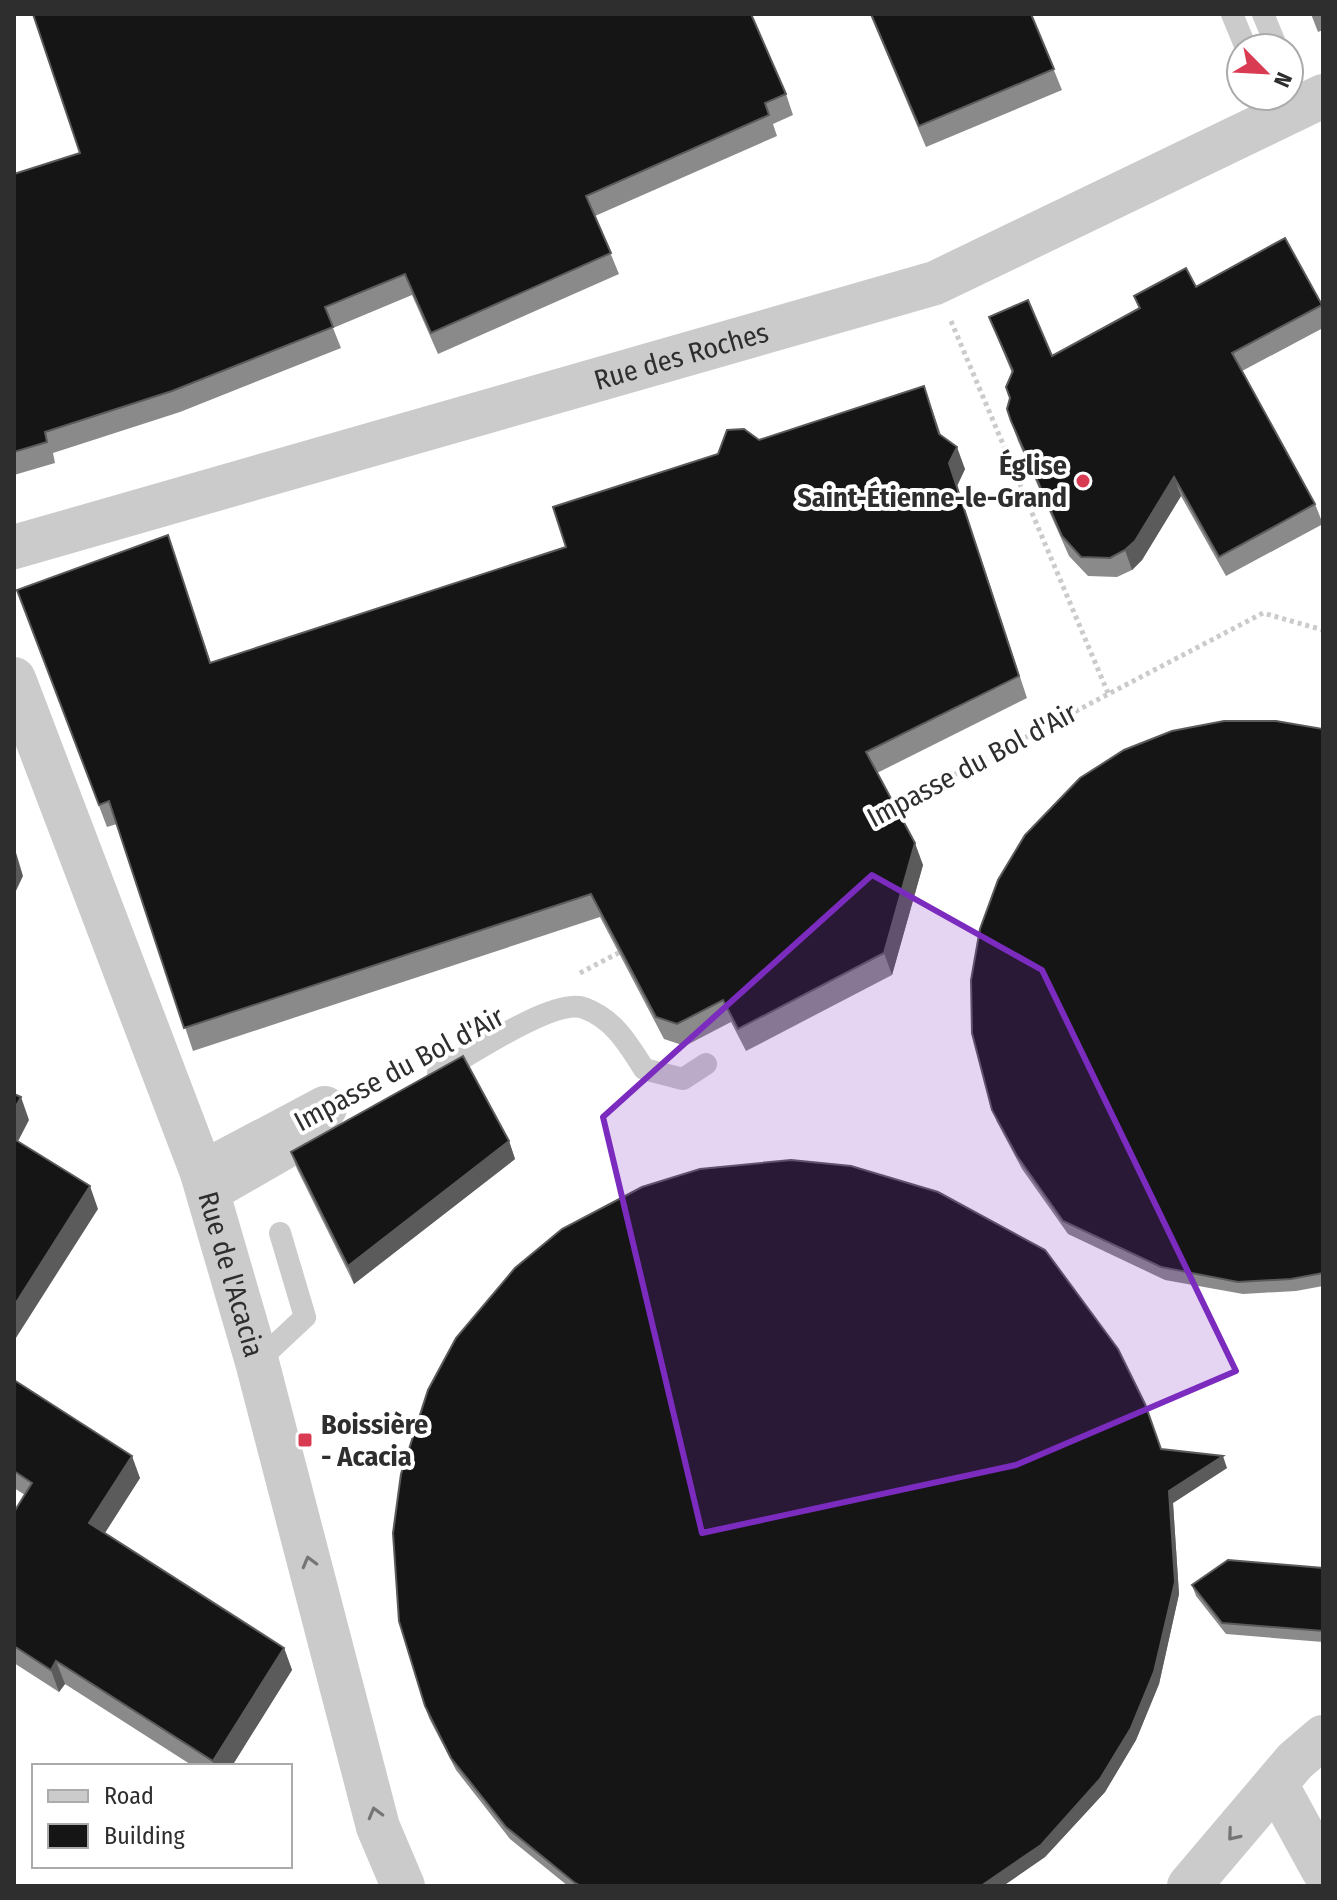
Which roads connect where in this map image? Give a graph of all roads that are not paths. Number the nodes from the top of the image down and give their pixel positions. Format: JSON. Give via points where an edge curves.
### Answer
{"nodes":[{"id":1,"x":1266,"y":112,"type":"edge"},
{"id":2,"x":14,"y":547,"type":"edge"},
{"id":3,"x":14,"y":679,"type":"edge"},
{"id":4,"x":706,"y":1064,"type":"dead end"},
{"id":5,"x":415,"y":1086,"type":"edge"},
{"id":6,"x":328,"y":1120,"type":"road end"},
{"id":7,"x":206,"y":1188,"type":"junction"},
{"id":8,"x":280,"y":1233,"type":"dead end"},
{"id":9,"x":257,"y":1362,"type":"junction"},
{"id":10,"x":1323,"y":1737,"type":"edge"},
{"id":11,"x":1276,"y":1784,"type":"junction"},
{"id":12,"x":1323,"y":1870,"type":"edge"},
{"id":13,"x":403,"y":1886,"type":"edge"},
{"id":14,"x":1189,"y":1886,"type":"edge"}],
"edges":[{"from":1,"to":2,"type":"street","name":"Rue des Roches","via":[[935,283]]},
{"from":3,"to":7,"type":"street","name":"Rue de l'Acacia"},
{"from":4,"to":5,"type":"lane","via":[[683,1079],[644,1069],[619,1029],[582,1006],[554,1008]]},
{"from":6,"to":7,"type":"street","name":"Impasse du Bol d'Air"},
{"from":7,"to":9,"type":"street","name":"Rue de l'Acacia"},
{"from":8,"to":9,"type":"lane","via":[[305,1317]]},
{"from":13,"to":9,"type":"street","name":"Rue de l'Acacia","one_way":true,"via":[[378,1827]]},
{"from":10,"to":11,"type":"street"},
{"from":11,"to":12,"type":"street"},
{"from":11,"to":14,"type":"street","one_way":true}]}
